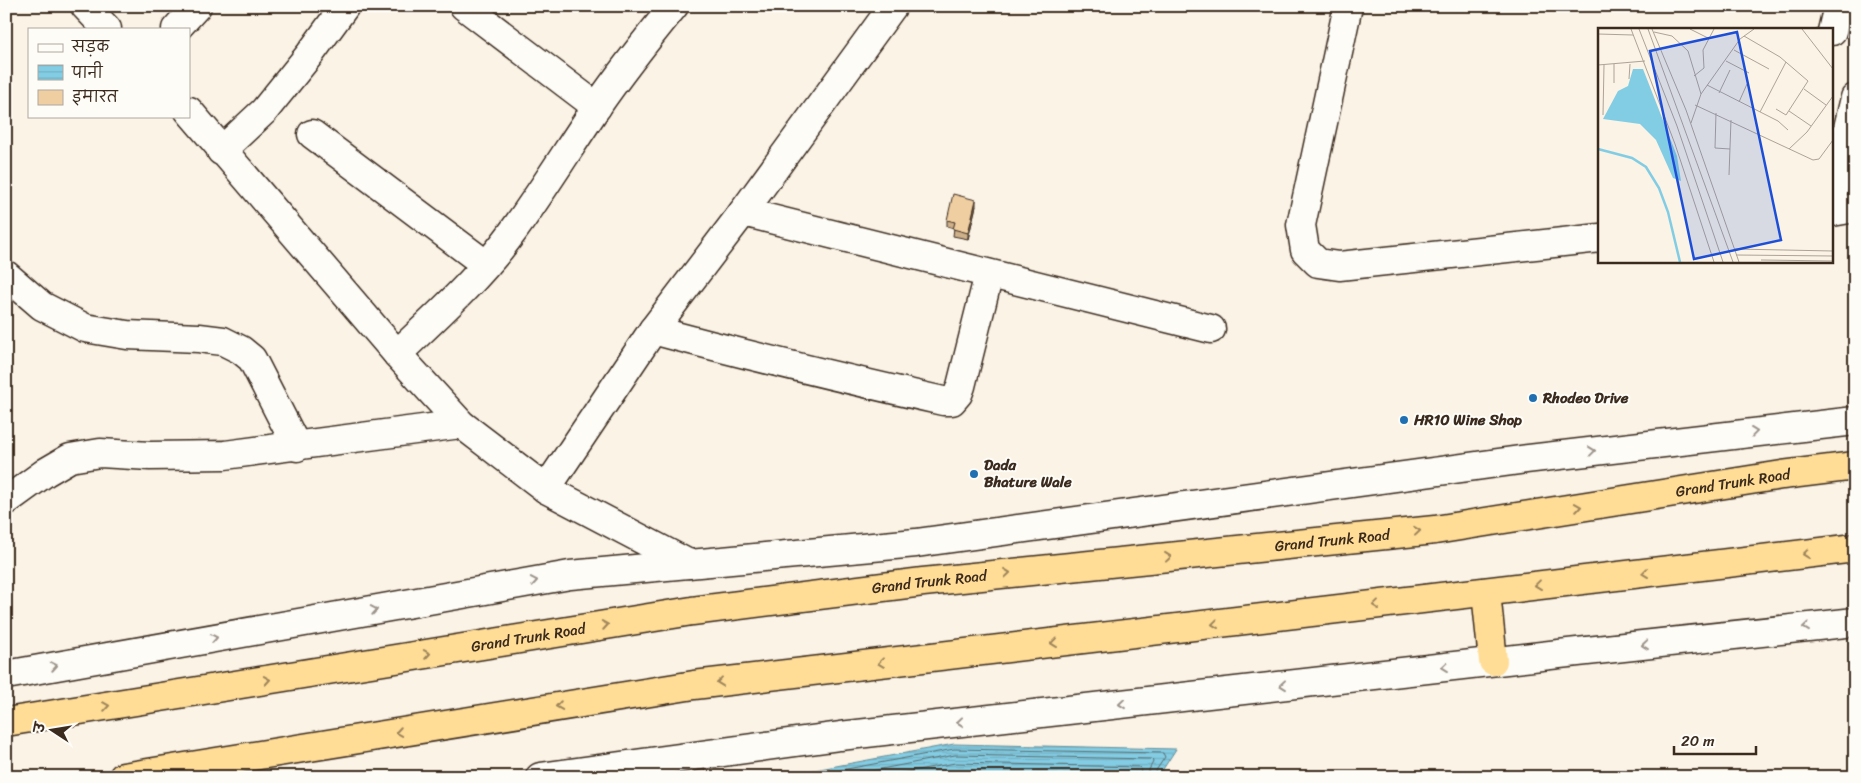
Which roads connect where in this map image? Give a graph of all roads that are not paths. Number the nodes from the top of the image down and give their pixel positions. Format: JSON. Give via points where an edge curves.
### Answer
{"nodes":[{"id":1,"x":85,"y":6,"type":"edge"},
{"id":2,"x":197,"y":6,"type":"edge"},
{"id":3,"x":345,"y":6,"type":"edge"},
{"id":4,"x":464,"y":6,"type":"edge"},
{"id":5,"x":674,"y":6,"type":"edge"},
{"id":6,"x":893,"y":6,"type":"edge"},
{"id":7,"x":1348,"y":6,"type":"edge"},
{"id":8,"x":1838,"y":6,"type":"edge"},
{"id":9,"x":106,"y":28,"type":"edge"},
{"id":10,"x":177,"y":28,"type":"edge"},
{"id":11,"x":1833,"y":28,"type":"edge"},
{"id":12,"x":1855,"y":98,"type":"edge"},
{"id":13,"x":597,"y":107,"type":"junction"},
{"id":14,"x":190,"y":112,"type":"edge"},
{"id":15,"x":312,"y":134,"type":"dead end"},
{"id":16,"x":221,"y":151,"type":"junction"},
{"id":17,"x":1834,"y":188,"type":"edge"},
{"id":18,"x":1855,"y":208,"type":"edge"},
{"id":19,"x":743,"y":212,"type":"junction"},
{"id":20,"x":1834,"y":212,"type":"edge"},
{"id":21,"x":1598,"y":238,"type":"edge"},
{"id":22,"x":485,"y":264,"type":"junction"},
{"id":23,"x":989,"y":274,"type":"junction"},
{"id":24,"x":6,"y":275,"type":"edge"},
{"id":25,"x":1211,"y":329,"type":"dead end"},
{"id":26,"x":653,"y":330,"type":"junction"},
{"id":27,"x":397,"y":354,"type":"junction"},
{"id":28,"x":1855,"y":421,"type":"edge"},
{"id":29,"x":460,"y":424,"type":"junction"},
{"id":30,"x":297,"y":447,"type":"junction"},
{"id":31,"x":1855,"y":466,"type":"edge"},
{"id":32,"x":546,"y":489,"type":"junction"},
{"id":33,"x":6,"y":501,"type":"edge"},
{"id":34,"x":1855,"y":548,"type":"edge"},
{"id":35,"x":689,"y":564,"type":"junction"},
{"id":36,"x":1486,"y":592,"type":"junction"},
{"id":37,"x":1855,"y":622,"type":"edge"},
{"id":38,"x":1493,"y":662,"type":"junction"},
{"id":39,"x":6,"y":675,"type":"edge"},
{"id":40,"x":6,"y":722,"type":"edge"},
{"id":41,"x":123,"y":777,"type":"edge"},
{"id":42,"x":540,"y":777,"type":"edge"}],
"edges":[{"from":1,"to":9,"type":"street"},
{"from":2,"to":10,"type":"street"},
{"from":3,"to":16,"type":"street","via":[[264,111]]},
{"from":4,"to":13,"type":"street"},
{"from":5,"to":13,"type":"street"},
{"from":6,"to":19,"type":"street"},
{"from":7,"to":21,"type":"street","via":[[1301,225],[1305,250],[1318,263],[1339,266]]},
{"from":8,"to":11,"type":"street"},
{"from":12,"to":17,"type":"street"},
{"from":13,"to":22,"type":"street","via":[[508,238]]},
{"from":14,"to":16,"type":"street"},
{"from":15,"to":22,"type":"street"},
{"from":16,"to":27,"type":"street"},
{"from":18,"to":20,"type":"street"},
{"from":19,"to":23,"type":"street"},
{"from":19,"to":26,"type":"street"},
{"from":22,"to":27,"type":"street","via":[[457,297]]},
{"from":23,"to":25,"type":"street"},
{"from":23,"to":26,"type":"street","via":[[961,386],[952,401],[816,372]]},
{"from":24,"to":30,"type":"street","via":[[42,306],[85,328],[223,341],[242,350],[252,359]]},
{"from":26,"to":32,"type":"street"},
{"from":27,"to":29,"type":"street"},
{"from":35,"to":28,"type":"street","one_way":true,"via":[[916,543],[1527,459]]},
{"from":29,"to":30,"type":"street"},
{"from":29,"to":32,"type":"street"},
{"from":30,"to":33,"type":"street","via":[[225,455],[100,453],[70,458]]},
{"from":40,"to":31,"type":"highway","name":"Grand Trunk Road","one_way":true,"via":[[692,611],[923,582],[1435,530]]},
{"from":32,"to":35,"type":"street"},
{"from":34,"to":36,"type":"highway","one_way":true},
{"from":39,"to":35,"type":"street","one_way":true,"via":[[570,575]]},
{"from":36,"to":38,"type":"highway"},
{"from":36,"to":41,"type":"highway","one_way":true,"via":[[694,685]]},
{"from":37,"to":38,"type":"street","one_way":true},
{"from":38,"to":42,"type":"street","one_way":true,"via":[[840,736]]}]}
